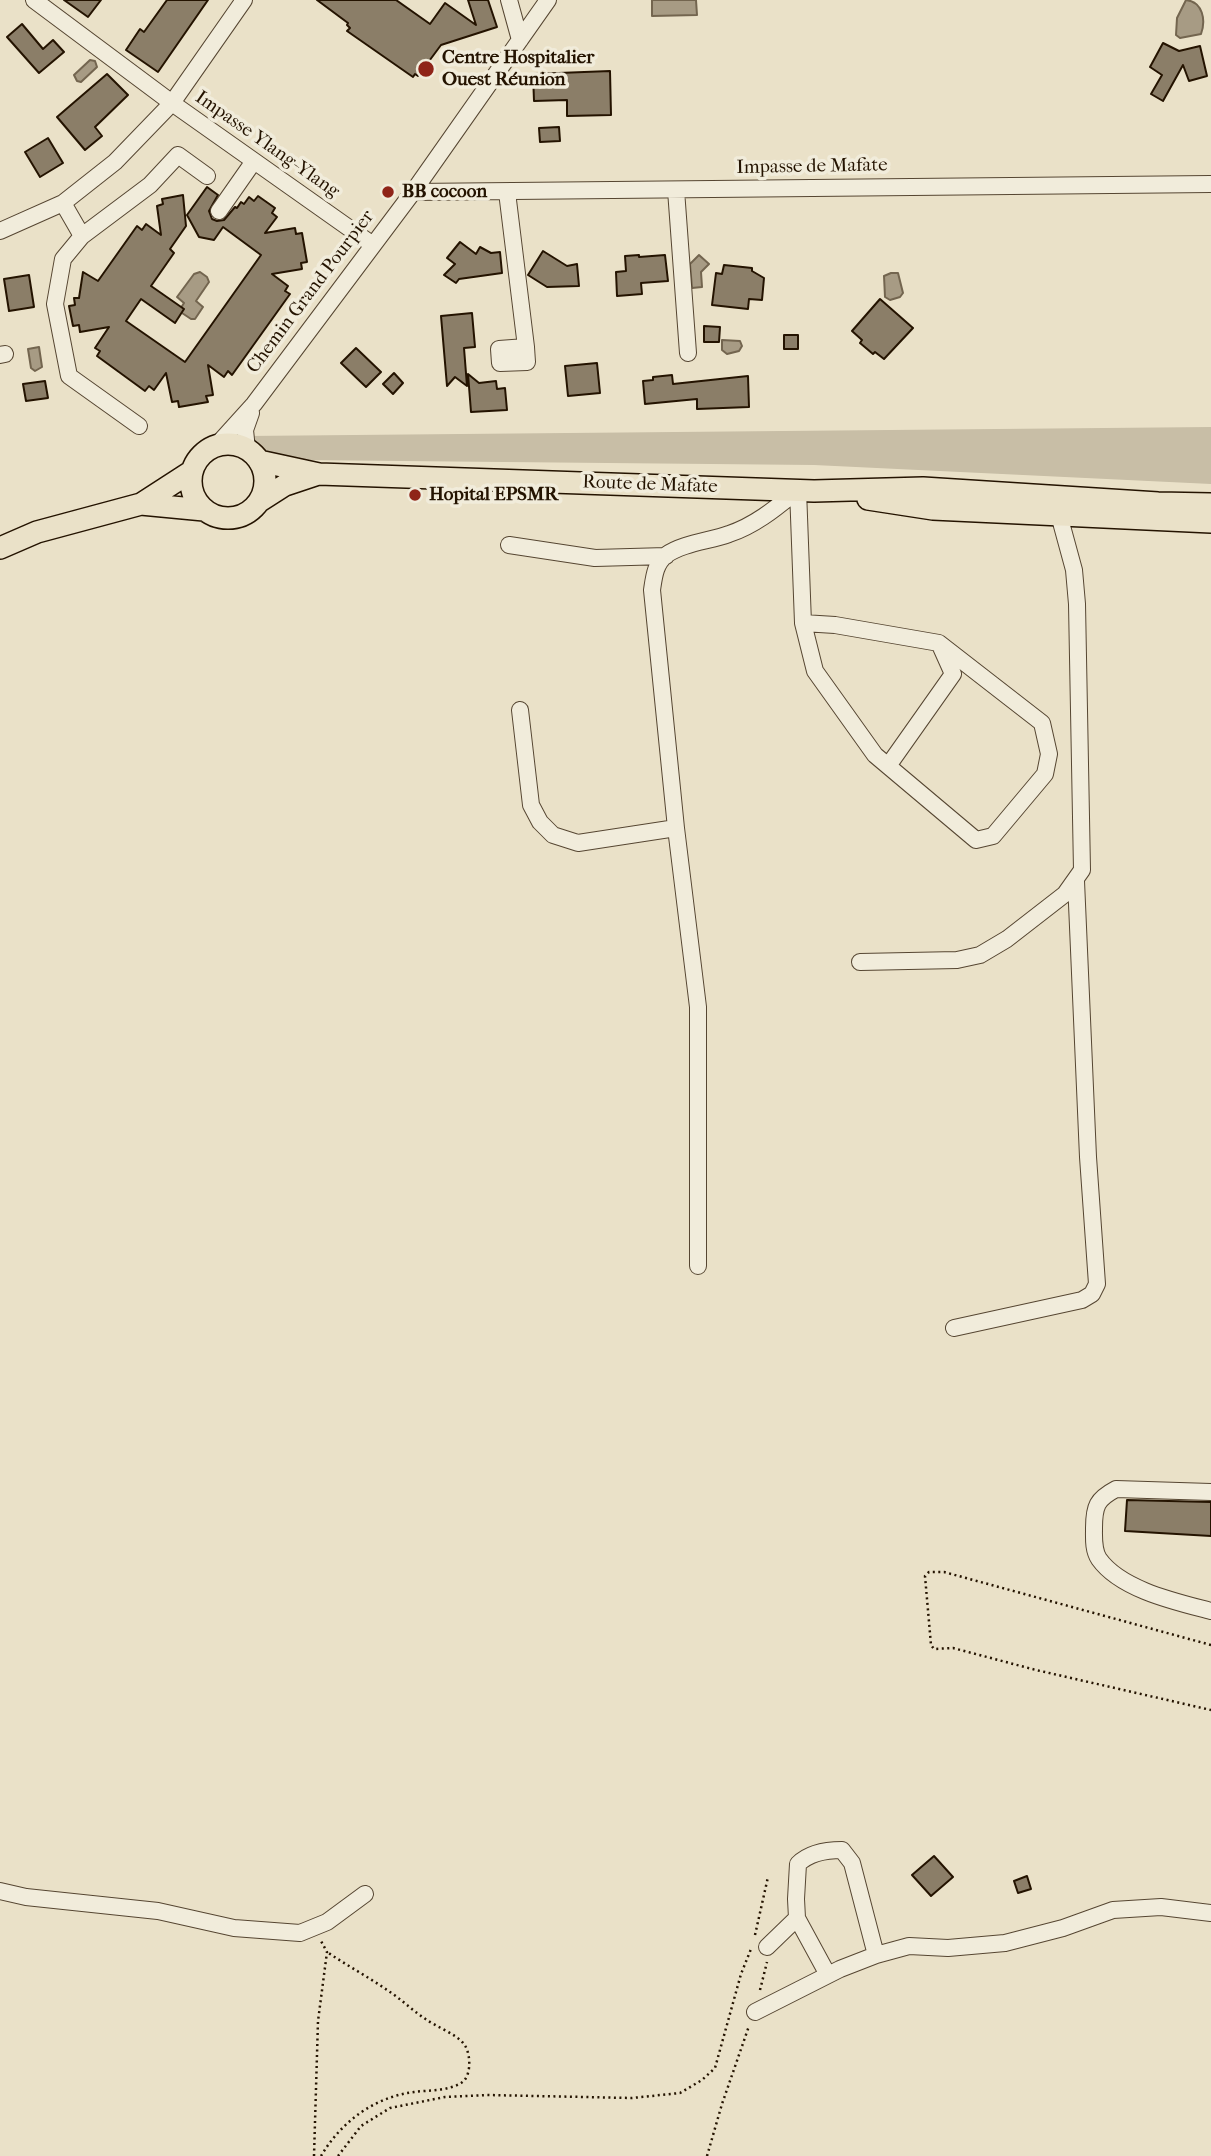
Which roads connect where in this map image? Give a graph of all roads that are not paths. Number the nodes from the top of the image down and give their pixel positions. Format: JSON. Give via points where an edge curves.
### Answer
{"nodes":[{"id":1,"x":34,"y":0,"type":"edge"},
{"id":2,"x":244,"y":0,"type":"edge"},
{"id":3,"x":509,"y":0,"type":"edge"},
{"id":4,"x":548,"y":0,"type":"edge"},
{"id":5,"x":520,"y":40,"type":"junction"},
{"id":6,"x":172,"y":103,"type":"junction"},
{"id":7,"x":254,"y":161,"type":"junction"},
{"id":8,"x":207,"y":176,"type":"dead end"},
{"id":9,"x":1211,"y":184,"type":"edge"},
{"id":10,"x":676,"y":190,"type":"junction"},
{"id":11,"x":413,"y":192,"type":"junction"},
{"id":12,"x":507,"y":192,"type":"junction"},
{"id":13,"x":63,"y":204,"type":"junction"},
{"id":14,"x":219,"y":211,"type":"dead end"},
{"id":15,"x":0,"y":231,"type":"edge"},
{"id":16,"x":82,"y":236,"type":"junction"},
{"id":17,"x":373,"y":246,"type":"junction"},
{"id":18,"x":526,"y":347,"type":"dead end"},
{"id":19,"x":688,"y":354,"type":"dead end"},
{"id":20,"x":254,"y":404,"type":"junction"},
{"id":21,"x":139,"y":426,"type":"dead end"},
{"id":22,"x":216,"y":446,"type":"junction"},
{"id":23,"x":253,"y":455,"type":"junction"},
{"id":24,"x":192,"y":471,"type":"junction"},
{"id":25,"x":319,"y":474,"type":"junction"},
{"id":26,"x":806,"y":490,"type":"junction"},
{"id":27,"x":260,"y":501,"type":"junction"},
{"id":28,"x":141,"y":504,"type":"junction"},
{"id":29,"x":1059,"y":505,"type":"junction"},
{"id":30,"x":1211,"y":505,"type":"edge"},
{"id":31,"x":204,"y":510,"type":"junction"},
{"id":32,"x":1211,"y":522,"type":"edge"},
{"id":33,"x":509,"y":545,"type":"dead end"},
{"id":34,"x":0,"y":548,"type":"edge"},
{"id":35,"x":666,"y":556,"type":"junction"},
{"id":36,"x":803,"y":623,"type":"junction"},
{"id":37,"x":939,"y":643,"type":"junction"},
{"id":38,"x":520,"y":710,"type":"dead end"},
{"id":39,"x":888,"y":766,"type":"junction"},
{"id":40,"x":676,"y":828,"type":"junction"},
{"id":41,"x":1076,"y":881,"type":"junction"},
{"id":42,"x":860,"y":962,"type":"dead end"},
{"id":43,"x":698,"y":1266,"type":"dead end"},
{"id":44,"x":954,"y":1328,"type":"dead end"},
{"id":45,"x":1211,"y":1492,"type":"edge"},
{"id":46,"x":1211,"y":1611,"type":"edge"},
{"id":47,"x":0,"y":1891,"type":"edge"},
{"id":48,"x":365,"y":1894,"type":"dead end"},
{"id":49,"x":1211,"y":1913,"type":"edge"},
{"id":50,"x":797,"y":1918,"type":"junction"},
{"id":51,"x":760,"y":1945,"type":"road end"},
{"id":52,"x":876,"y":1955,"type":"junction"},
{"id":53,"x":828,"y":1975,"type":"junction"},
{"id":54,"x":755,"y":2012,"type":"dead end"}],
"edges":[{"from":1,"to":6,"type":"street","name":"Impasse Ylang-Ylang"},
{"from":2,"to":6,"type":"street","name":"Impasse Ylang-Ylang"},
{"from":3,"to":5,"type":"street"},
{"from":4,"to":5,"type":"street","name":"Chemin Grand Pourpier"},
{"from":5,"to":11,"type":"street","name":"Chemin Grand Pourpier"},
{"from":6,"to":7,"type":"street","name":"Impasse Ylang-Ylang"},
{"from":6,"to":13,"type":"street","name":"Impasse Ylang-Ylang","via":[[115,162]]},
{"from":7,"to":14,"type":"street"},
{"from":7,"to":17,"type":"street","name":"Impasse Ylang-Ylang"},
{"from":8,"to":16,"type":"street","via":[[178,155],[150,185]]},
{"from":9,"to":10,"type":"street","name":"Impasse de Mafate"},
{"from":10,"to":12,"type":"street","name":"Impasse de Mafate"},
{"from":10,"to":19,"type":"street"},
{"from":11,"to":12,"type":"street","name":"Impasse de Mafate"},
{"from":11,"to":17,"type":"street","name":"Chemin Grand Pourpier"},
{"from":12,"to":18,"type":"street"},
{"from":13,"to":15,"type":"street","name":"Impasse Ylang-Ylang"},
{"from":13,"to":16,"type":"street"},
{"from":16,"to":21,"type":"street","via":[[63,259],[55,304],[69,376]]},
{"from":17,"to":20,"type":"street","name":"Chemin Grand Pourpier"},
{"from":20,"to":22,"type":"street","name":"Chemin Grand Pourpier"},
{"from":20,"to":23,"type":"street","name":"Chemin Grand Pourpier","via":[[245,430]]},
{"from":22,"to":23,"type":"main road","via":[[232,444]]},
{"from":22,"to":24,"type":"main road","via":[[201,456]]},
{"from":23,"to":25,"type":"main road","name":"Route de Mafate"},
{"from":23,"to":27,"type":"main road","via":[[266,481]]},
{"from":24,"to":28,"type":"main road"},
{"from":24,"to":31,"type":"main road","via":[[193,492]]},
{"from":25,"to":26,"type":"main road","name":"Route de Mafate"},
{"from":25,"to":27,"type":"main road","name":"Route de Mafate","via":[[285,485]]},
{"from":26,"to":29,"type":"main road","name":"Route de Mafate","via":[[933,509]]},
{"from":26,"to":35,"type":"street","via":[[732,533]]},
{"from":26,"to":36,"type":"street"},
{"from":27,"to":31,"type":"main road","via":[[234,518]]},
{"from":28,"to":31,"type":"main road"},
{"from":28,"to":34,"type":"main road","via":[[37,532]]},
{"from":29,"to":30,"type":"main road","name":"Route de Mafate"},
{"from":29,"to":32,"type":"main road","name":"Route de Mafate"},
{"from":29,"to":41,"type":"street","via":[[1077,604],[1082,870]]},
{"from":33,"to":35,"type":"street","via":[[595,558]]},
{"from":35,"to":40,"type":"street","via":[[656,567],[652,590]]},
{"from":36,"to":37,"type":"street"},
{"from":36,"to":39,"type":"street","via":[[815,671],[875,755]]},
{"from":37,"to":39,"type":"street","via":[[953,674]]},
{"from":37,"to":39,"type":"street","via":[[1042,723],[1049,754],[1045,774],[993,836],[976,840]]},
{"from":38,"to":40,"type":"street","via":[[531,805],[554,835],[578,843]]},
{"from":40,"to":43,"type":"street","via":[[698,1007]]},
{"from":41,"to":42,"type":"street","via":[[1007,939],[980,955],[957,960]]},
{"from":41,"to":44,"type":"street","via":[[1097,1284],[1083,1300]]},
{"from":45,"to":46,"type":"street","via":[[1116,1489],[1102,1496],[1094,1524],[1095,1552],[1120,1577],[1154,1595]]},
{"from":47,"to":48,"type":"street","via":[[158,1911],[234,1928],[300,1933],[327,1922]]},
{"from":49,"to":52,"type":"street","via":[[1161,1907],[1113,1910],[1005,1943],[909,1946]]},
{"from":50,"to":51,"type":"street"},
{"from":50,"to":52,"type":"street","via":[[798,1864],[826,1850],[842,1850],[852,1863]]},
{"from":50,"to":53,"type":"street"},
{"from":52,"to":53,"type":"street"},
{"from":53,"to":54,"type":"street"}]}
